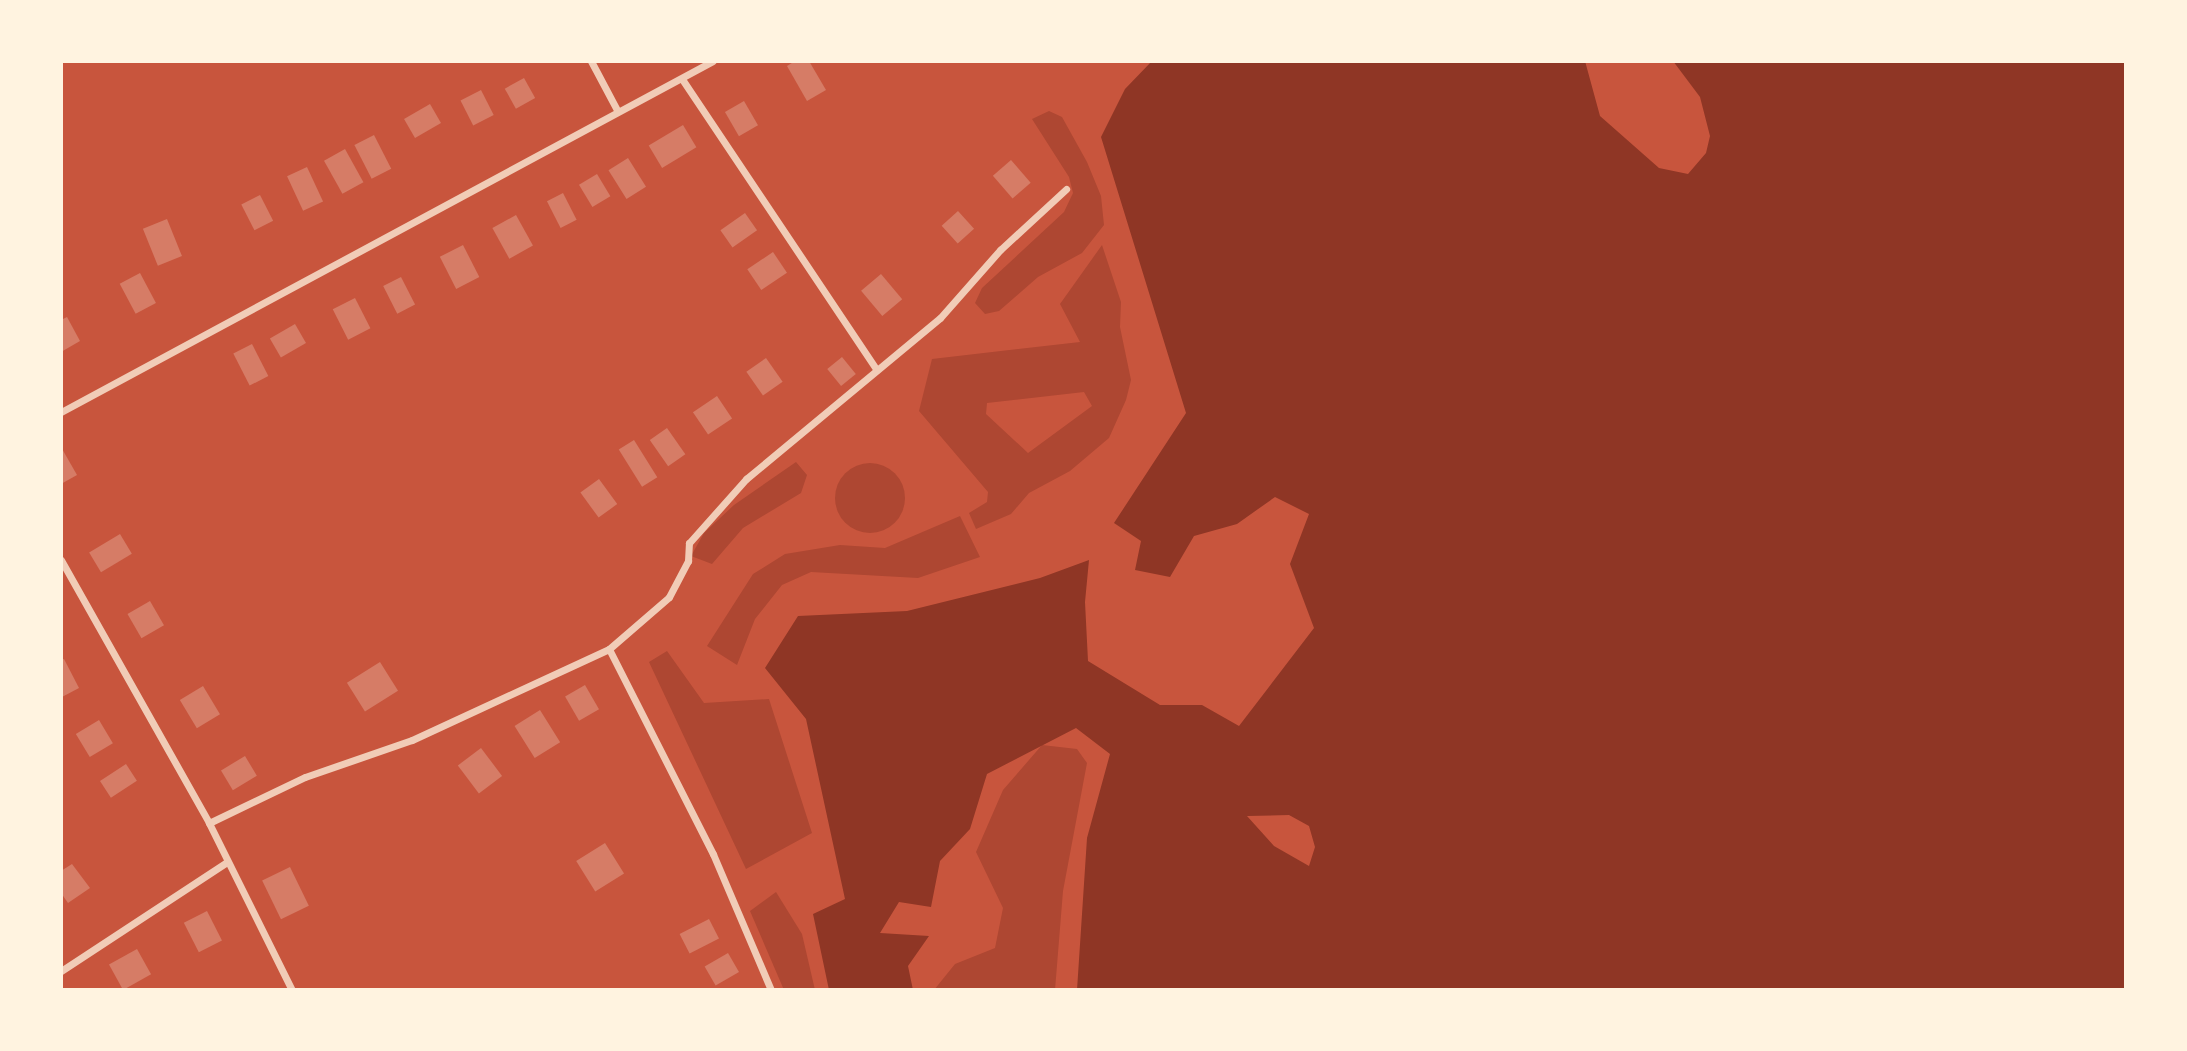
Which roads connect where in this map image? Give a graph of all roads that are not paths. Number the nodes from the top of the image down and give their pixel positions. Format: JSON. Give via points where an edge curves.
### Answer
{"nodes":[{"id":1,"x":591,"y":61,"type":"edge"},
{"id":2,"x":713,"y":61,"type":"edge"},
{"id":3,"x":682,"y":79,"type":"junction"},
{"id":4,"x":617,"y":110,"type":"junction"},
{"id":5,"x":1066,"y":189,"type":"dead end"},
{"id":6,"x":877,"y":370,"type":"junction"},
{"id":7,"x":61,"y":412,"type":"edge"},
{"id":8,"x":61,"y":560,"type":"edge"},
{"id":9,"x":609,"y":649,"type":"junction"},
{"id":10,"x":209,"y":824,"type":"junction"},
{"id":11,"x":227,"y":862,"type":"junction"},
{"id":12,"x":61,"y":971,"type":"edge"},
{"id":13,"x":292,"y":990,"type":"edge"},
{"id":14,"x":771,"y":990,"type":"edge"}],
"edges":[{"from":1,"to":4,"type":"street"},
{"from":2,"to":3,"type":"street"},
{"from":3,"to":4,"type":"street"},
{"from":3,"to":6,"type":"street"},
{"from":4,"to":7,"type":"street"},
{"from":5,"to":6,"type":"street","via":[[1000,250],[940,318]]},
{"from":6,"to":9,"type":"street","via":[[716,509],[689,543],[688,561],[669,597]]},
{"from":8,"to":10,"type":"street"},
{"from":9,"to":10,"type":"street","via":[[412,740],[305,776]]},
{"from":9,"to":14,"type":"street","via":[[713,854]]},
{"from":10,"to":11,"type":"street"},
{"from":11,"to":12,"type":"street"},
{"from":11,"to":13,"type":"street"}]}
